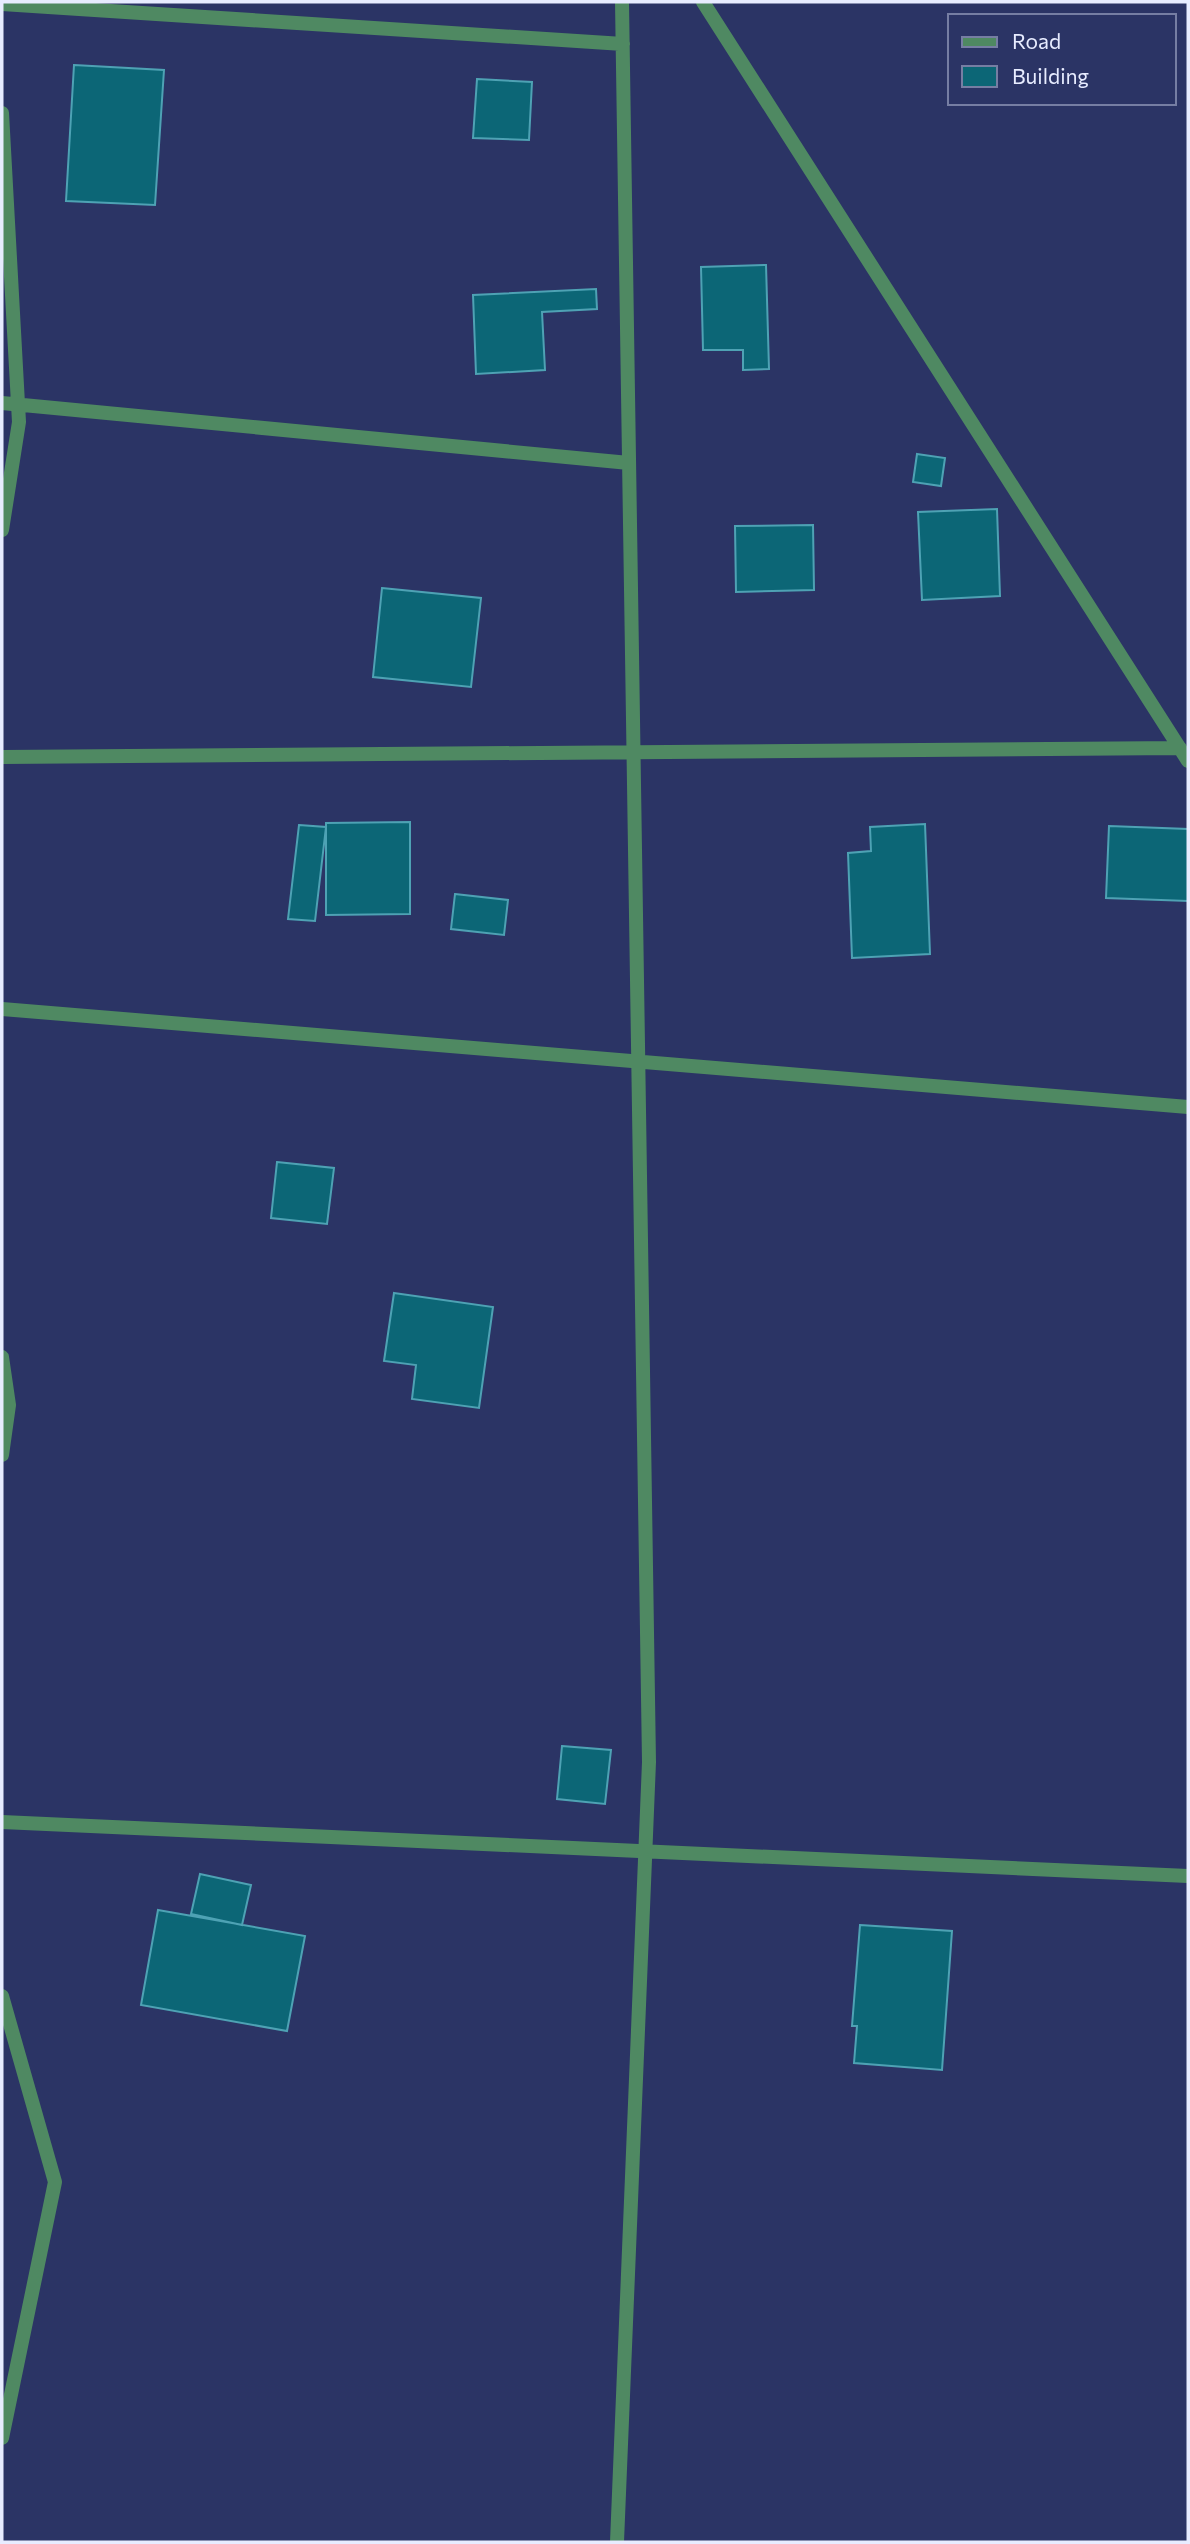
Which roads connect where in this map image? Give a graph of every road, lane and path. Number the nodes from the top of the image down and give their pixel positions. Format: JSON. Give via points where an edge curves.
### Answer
{"nodes":[{"id":1,"x":622,"y":2,"type":"edge"},
{"id":2,"x":704,"y":2,"type":"edge"},
{"id":3,"x":2,"y":4,"type":"edge"},
{"id":4,"x":623,"y":44,"type":"junction"},
{"id":5,"x":2,"y":113,"type":"edge"},
{"id":6,"x":2,"y":403,"type":"edge"},
{"id":7,"x":18,"y":405,"type":"junction"},
{"id":8,"x":629,"y":463,"type":"junction"},
{"id":9,"x":2,"y":530,"type":"edge"},
{"id":10,"x":1180,"y":748,"type":"junction"},
{"id":11,"x":634,"y":752,"type":"junction"},
{"id":12,"x":2,"y":757,"type":"edge"},
{"id":13,"x":1188,"y":761,"type":"edge"},
{"id":14,"x":2,"y":1009,"type":"edge"},
{"id":15,"x":638,"y":1062,"type":"junction"},
{"id":16,"x":1188,"y":1107,"type":"edge"},
{"id":17,"x":2,"y":1357,"type":"edge"},
{"id":18,"x":2,"y":1455,"type":"edge"},
{"id":19,"x":2,"y":1822,"type":"edge"},
{"id":20,"x":645,"y":1851,"type":"junction"},
{"id":21,"x":1188,"y":1876,"type":"edge"},
{"id":22,"x":2,"y":1996,"type":"edge"},
{"id":23,"x":2,"y":2438,"type":"edge"},
{"id":24,"x":617,"y":2542,"type":"edge"}],
"edges":[{"from":1,"to":4,"type":"street"},
{"from":2,"to":10,"type":"street"},
{"from":3,"to":4,"type":"street"},
{"from":4,"to":8,"type":"street"},
{"from":5,"to":7,"type":"street"},
{"from":6,"to":7,"type":"street"},
{"from":7,"to":8,"type":"street"},
{"from":7,"to":9,"type":"street"},
{"from":8,"to":11,"type":"street"},
{"from":10,"to":11,"type":"street"},
{"from":10,"to":13,"type":"street"},
{"from":11,"to":12,"type":"street"},
{"from":11,"to":15,"type":"street"},
{"from":14,"to":15,"type":"street"},
{"from":15,"to":16,"type":"street"},
{"from":15,"to":20,"type":"street","via":[[649,1762]]},
{"from":17,"to":18,"type":"street","via":[[9,1405]]},
{"from":19,"to":20,"type":"street"},
{"from":20,"to":21,"type":"street"},
{"from":20,"to":24,"type":"street"},
{"from":22,"to":23,"type":"street","via":[[55,2182]]}]}
